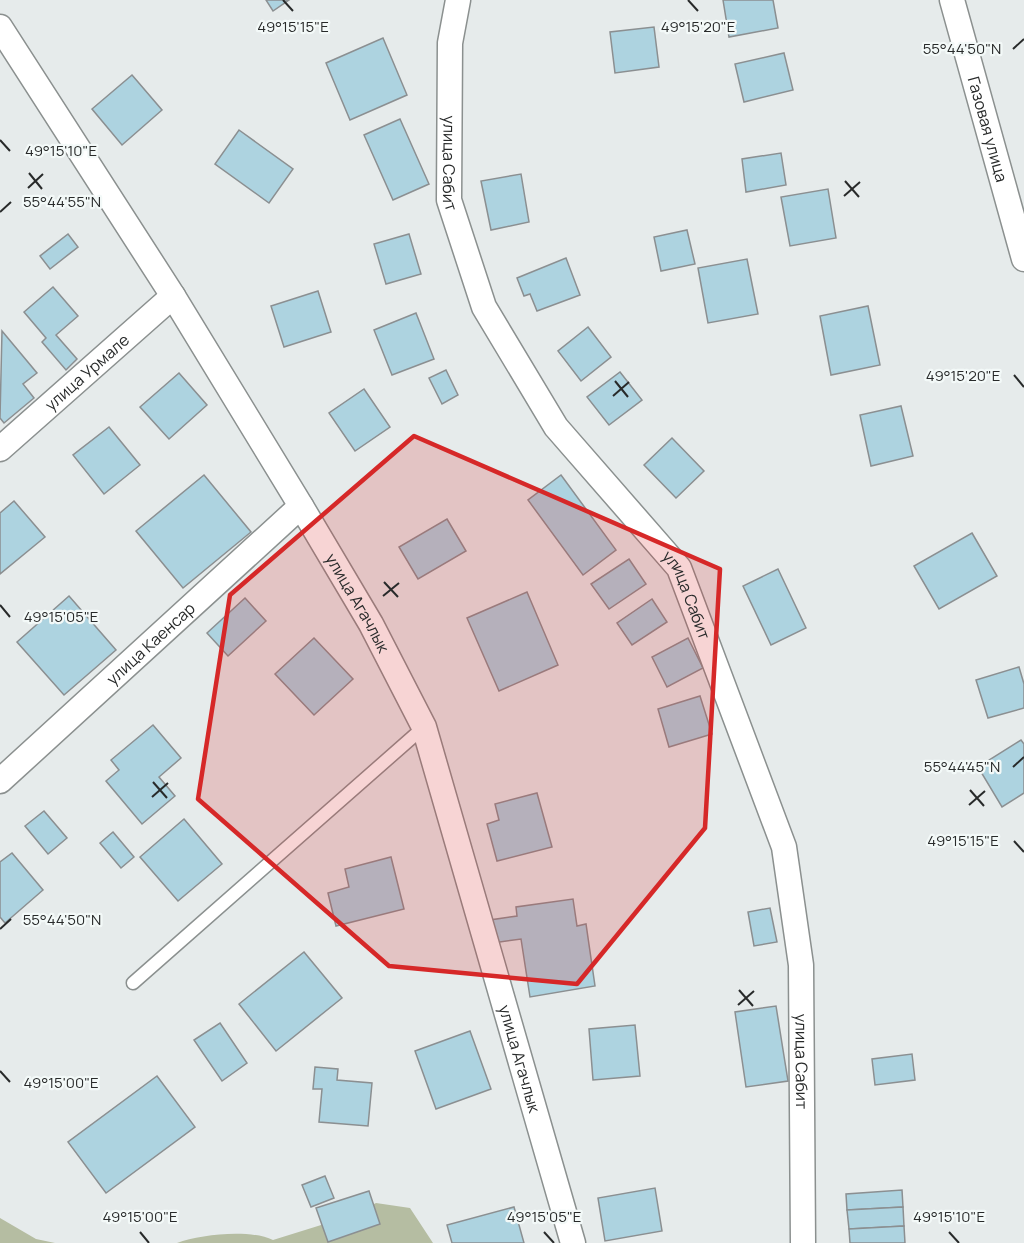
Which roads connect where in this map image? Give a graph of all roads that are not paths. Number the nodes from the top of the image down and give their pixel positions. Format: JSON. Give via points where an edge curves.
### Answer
{"nodes":[{"id":1,"x":458,"y":0,"type":"edge"},
{"id":2,"x":952,"y":0,"type":"edge"},
{"id":3,"x":0,"y":27,"type":"edge"},
{"id":4,"x":1024,"y":258,"type":"edge"},
{"id":5,"x":173,"y":296,"type":"junction"},
{"id":6,"x":0,"y":448,"type":"edge"},
{"id":7,"x":301,"y":506,"type":"junction"},
{"id":8,"x":424,"y":727,"type":"junction"},
{"id":9,"x":0,"y":781,"type":"edge"},
{"id":10,"x":132,"y":983,"type":"dead end"},
{"id":11,"x":573,"y":1243,"type":"edge"},
{"id":12,"x":803,"y":1243,"type":"edge"}],
"edges":[{"from":1,"to":12,"type":"street","name":"улица Сабит","via":[[450,43],[449,200],[484,307],[556,427],[679,568],[784,847],[801,965]]},
{"from":2,"to":4,"type":"street","name":"Газовая улица"},
{"from":3,"to":5,"type":"street","name":"улица Агачлык"},
{"from":5,"to":6,"type":"street","name":"улица Урмале"},
{"from":5,"to":7,"type":"street","name":"улица Агачлык"},
{"from":7,"to":8,"type":"street","name":"улица Агачлык","via":[[371,624]]},
{"from":7,"to":9,"type":"street","name":"улица Каенсар"},
{"from":8,"to":10,"type":"lane"},
{"from":8,"to":11,"type":"street","name":"улица Агачлык"}]}
